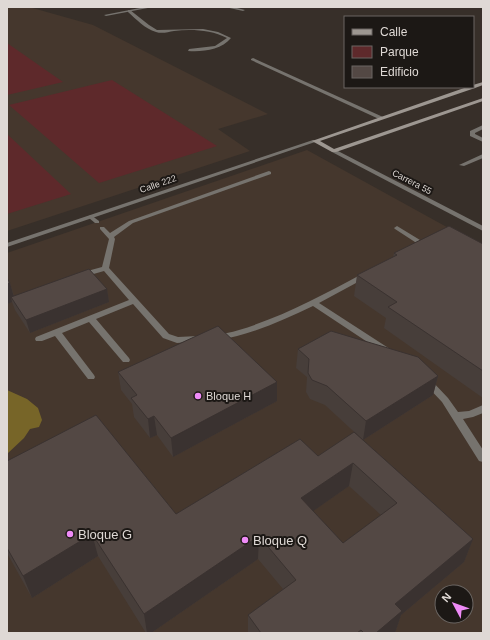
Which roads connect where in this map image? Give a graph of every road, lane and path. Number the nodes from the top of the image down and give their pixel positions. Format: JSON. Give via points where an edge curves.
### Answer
{"nodes":[{"id":1,"x":151,"y":7,"type":"edge"},
{"id":2,"x":227,"y":7,"type":"edge"},
{"id":3,"x":243,"y":10,"type":"dead end"},
{"id":4,"x":129,"y":11,"type":"junction"},
{"id":5,"x":106,"y":15,"type":"dead end"},
{"id":6,"x":188,"y":50,"type":"dead end"},
{"id":7,"x":253,"y":59,"type":"dead end"},
{"id":8,"x":469,"y":88,"type":"edge"},
{"id":9,"x":483,"y":98,"type":"edge"},
{"id":10,"x":381,"y":118,"type":"junction"},
{"id":11,"x":483,"y":127,"type":"edge"},
{"id":12,"x":483,"y":140,"type":"edge"},
{"id":13,"x":315,"y":141,"type":"junction"},
{"id":14,"x":334,"y":151,"type":"junction"},
{"id":15,"x":483,"y":156,"type":"edge"},
{"id":16,"x":462,"y":165,"type":"dead end"},
{"id":17,"x":269,"y":173,"type":"dead end"},
{"id":18,"x":91,"y":216,"type":"junction"},
{"id":19,"x":397,"y":228,"type":"dead end"},
{"id":20,"x":483,"y":229,"type":"edge"},
{"id":21,"x":110,"y":236,"type":"junction"},
{"id":22,"x":7,"y":245,"type":"edge"},
{"id":23,"x":409,"y":253,"type":"edge"},
{"id":24,"x":105,"y":268,"type":"junction"},
{"id":25,"x":375,"y":271,"type":"edge"},
{"id":26,"x":76,"y":278,"type":"edge"},
{"id":27,"x":134,"y":301,"type":"junction"},
{"id":28,"x":314,"y":303,"type":"junction"},
{"id":29,"x":90,"y":318,"type":"junction"},
{"id":30,"x":57,"y":332,"type":"junction"},
{"id":31,"x":39,"y":339,"type":"dead end"},
{"id":32,"x":397,"y":358,"type":"edge"},
{"id":33,"x":126,"y":360,"type":"dead end"},
{"id":34,"x":422,"y":376,"type":"edge"},
{"id":35,"x":91,"y":377,"type":"dead end"},
{"id":36,"x":483,"y":408,"type":"edge"},
{"id":37,"x":454,"y":415,"type":"junction"},
{"id":38,"x":483,"y":458,"type":"edge"}],
"edges":[{"from":1,"to":4,"type":"street"},
{"from":2,"to":3,"type":"street"},
{"from":4,"to":5,"type":"street"},
{"from":4,"to":6,"type":"street","via":[[154,30],[210,30],[230,38],[225,43],[210,48]]},
{"from":7,"to":10,"type":"street"},
{"from":8,"to":10,"type":"street","name":"Calle 222"},
{"from":9,"to":14,"type":"street"},
{"from":10,"to":13,"type":"street","name":"Calle 222"},
{"from":11,"to":12,"type":"street","via":[[472,132],[472,135]]},
{"from":13,"to":14,"type":"street"},
{"from":13,"to":18,"type":"street","name":"Calle 222"},
{"from":14,"to":20,"type":"street","name":"Carrera 55"},
{"from":15,"to":16,"type":"street"},
{"from":17,"to":21,"type":"street","via":[[132,222]]},
{"from":18,"to":21,"type":"street"},
{"from":18,"to":22,"type":"street","name":"Calle 222"},
{"from":19,"to":23,"type":"street","via":[[418,241],[418,246]]},
{"from":21,"to":24,"type":"street","via":[[111,246]]},
{"from":24,"to":26,"type":"street"},
{"from":24,"to":27,"type":"street"},
{"from":25,"to":28,"type":"street"},
{"from":27,"to":28,"type":"street","via":[[166,336],[177,340],[244,332]]},
{"from":27,"to":29,"type":"street"},
{"from":28,"to":32,"type":"street"},
{"from":29,"to":30,"type":"street"},
{"from":29,"to":33,"type":"street"},
{"from":30,"to":31,"type":"street"},
{"from":30,"to":35,"type":"street"},
{"from":34,"to":37,"type":"street","via":[[445,400]]},
{"from":36,"to":37,"type":"street","via":[[472,415]]},
{"from":37,"to":38,"type":"street"}]}
